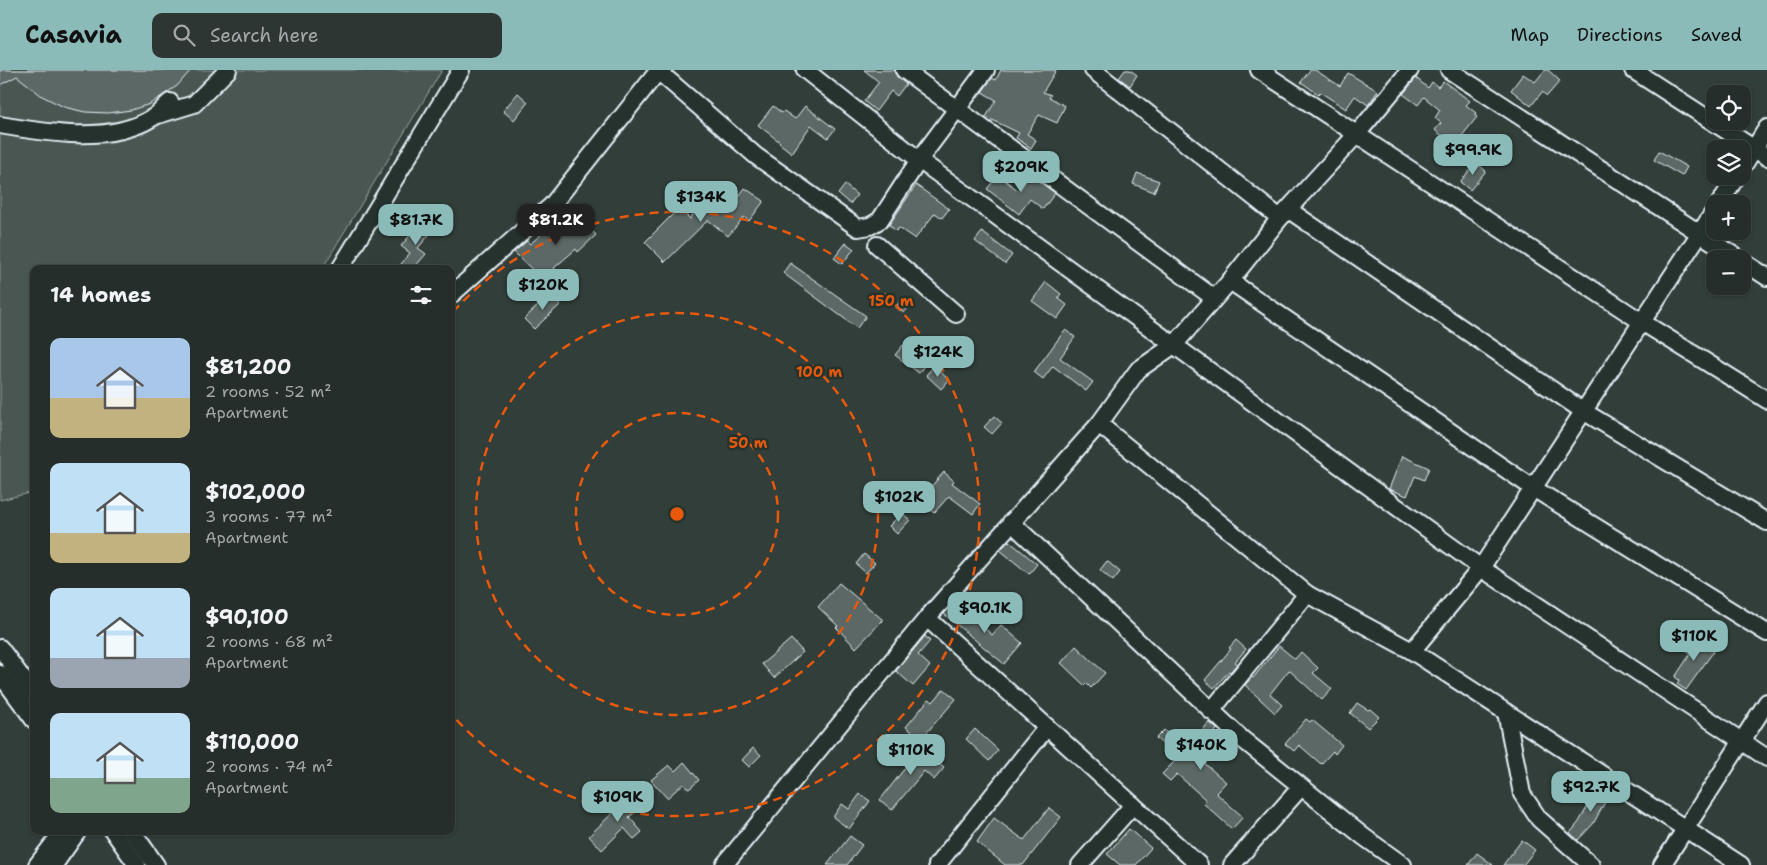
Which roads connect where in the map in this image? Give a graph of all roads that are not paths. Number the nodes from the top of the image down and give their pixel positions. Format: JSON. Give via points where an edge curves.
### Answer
{"nodes":[{"id":1,"x":228,"y":70,"type":"edge"},
{"id":2,"x":461,"y":70,"type":"edge"},
{"id":3,"x":659,"y":70,"type":"edge"},
{"id":4,"x":805,"y":70,"type":"edge"},
{"id":5,"x":904,"y":70,"type":"edge"},
{"id":6,"x":986,"y":70,"type":"edge"},
{"id":7,"x":1092,"y":70,"type":"edge"},
{"id":8,"x":1259,"y":70,"type":"edge"},
{"id":9,"x":1410,"y":70,"type":"edge"},
{"id":10,"x":1448,"y":70,"type":"edge"},
{"id":11,"x":1633,"y":70,"type":"edge"},
{"id":12,"x":170,"y":102,"type":"dead end"},
{"id":13,"x":956,"y":108,"type":"junction"},
{"id":14,"x":154,"y":117,"type":"junction"},
{"id":15,"x":0,"y":125,"type":"edge"},
{"id":16,"x":1767,"y":128,"type":"edge"},
{"id":17,"x":1357,"y":134,"type":"junction"},
{"id":18,"x":1761,"y":153,"type":"edge"},
{"id":19,"x":919,"y":160,"type":"junction"},
{"id":20,"x":1751,"y":161,"type":"edge"},
{"id":21,"x":1285,"y":214,"type":"junction"},
{"id":22,"x":1706,"y":224,"type":"edge"},
{"id":23,"x":1700,"y":234,"type":"junction"},
{"id":24,"x":877,"y":245,"type":"dead end"},
{"id":25,"x":1725,"y":250,"type":"edge"},
{"id":26,"x":342,"y":265,"type":"edge"},
{"id":27,"x":1751,"y":267,"type":"edge"},
{"id":28,"x":1767,"y":277,"type":"edge"},
{"id":29,"x":1230,"y":281,"type":"junction"},
{"id":30,"x":455,"y":291,"type":"edge"},
{"id":31,"x":1214,"y":298,"type":"junction"},
{"id":32,"x":956,"y":314,"type":"dead end"},
{"id":33,"x":1642,"y":322,"type":"junction"},
{"id":34,"x":1174,"y":345,"type":"junction"},
{"id":35,"x":1767,"y":400,"type":"edge"},
{"id":36,"x":1583,"y":411,"type":"junction"},
{"id":37,"x":1099,"y":424,"type":"junction"},
{"id":38,"x":1533,"y":488,"type":"junction"},
{"id":39,"x":1011,"y":522,"type":"junction"},
{"id":40,"x":1767,"y":522,"type":"edge"},
{"id":41,"x":1480,"y":568,"type":"junction"},
{"id":42,"x":1308,"y":594,"type":"junction"},
{"id":43,"x":927,"y":618,"type":"junction"},
{"id":44,"x":1767,"y":633,"type":"edge"},
{"id":45,"x":0,"y":648,"type":"edge"},
{"id":46,"x":1412,"y":651,"type":"junction"},
{"id":47,"x":0,"y":674,"type":"edge"},
{"id":48,"x":30,"y":689,"type":"edge"},
{"id":49,"x":1767,"y":702,"type":"edge"},
{"id":50,"x":1211,"y":710,"type":"junction"},
{"id":51,"x":1506,"y":712,"type":"junction"},
{"id":52,"x":30,"y":715,"type":"edge"},
{"id":53,"x":1047,"y":727,"type":"junction"},
{"id":54,"x":1742,"y":741,"type":"junction"},
{"id":55,"x":1767,"y":758,"type":"edge"},
{"id":56,"x":1301,"y":787,"type":"junction"},
{"id":57,"x":1133,"y":805,"type":"junction"},
{"id":58,"x":1686,"y":829,"type":"junction"},
{"id":59,"x":119,"y":835,"type":"edge"},
{"id":60,"x":121,"y":835,"type":"edge"},
{"id":61,"x":62,"y":837,"type":"edge"},
{"id":62,"x":38,"y":865,"type":"edge"},
{"id":63,"x":54,"y":865,"type":"edge"},
{"id":64,"x":137,"y":865,"type":"edge"},
{"id":65,"x":156,"y":865,"type":"edge"},
{"id":66,"x":724,"y":865,"type":"edge"},
{"id":67,"x":937,"y":865,"type":"edge"},
{"id":68,"x":1080,"y":865,"type":"edge"},
{"id":69,"x":1199,"y":865,"type":"edge"},
{"id":70,"x":1232,"y":865,"type":"edge"},
{"id":71,"x":1403,"y":865,"type":"edge"},
{"id":72,"x":1591,"y":865,"type":"edge"},
{"id":73,"x":1662,"y":865,"type":"edge"},
{"id":74,"x":1741,"y":865,"type":"edge"}],
"edges":[{"from":1,"to":14,"type":"street","via":[[194,104]]},
{"from":2,"to":26,"type":"street"},
{"from":3,"to":19,"type":"street","via":[[756,156],[858,228],[880,220]]},
{"from":3,"to":30,"type":"street","via":[[552,205]]},
{"from":4,"to":19,"type":"street"},
{"from":5,"to":13,"type":"street"},
{"from":6,"to":13,"type":"street"},
{"from":7,"to":21,"type":"street"},
{"from":8,"to":17,"type":"street"},
{"from":9,"to":17,"type":"street"},
{"from":10,"to":23,"type":"street"},
{"from":11,"to":18,"type":"street"},
{"from":12,"to":14,"type":"street"},
{"from":13,"to":19,"type":"street"},
{"from":13,"to":31,"type":"street"},
{"from":14,"to":15,"type":"street","via":[[126,128],[83,134]]},
{"from":16,"to":18,"type":"street"},
{"from":17,"to":21,"type":"street"},
{"from":17,"to":33,"type":"street"},
{"from":18,"to":20,"type":"street"},
{"from":19,"to":34,"type":"street"},
{"from":21,"to":29,"type":"street"},
{"from":21,"to":36,"type":"street"},
{"from":22,"to":23,"type":"street"},
{"from":23,"to":25,"type":"street"},
{"from":23,"to":33,"type":"street"},
{"from":24,"to":32,"type":"street"},
{"from":27,"to":28,"type":"street"},
{"from":29,"to":31,"type":"street"},
{"from":29,"to":38,"type":"street"},
{"from":31,"to":34,"type":"street"},
{"from":33,"to":35,"type":"street"},
{"from":33,"to":36,"type":"street"},
{"from":34,"to":37,"type":"street","via":[[1138,370]]},
{"from":34,"to":41,"type":"street"},
{"from":36,"to":38,"type":"street"},
{"from":36,"to":40,"type":"street"},
{"from":37,"to":39,"type":"street"},
{"from":37,"to":42,"type":"street"},
{"from":38,"to":41,"type":"street"},
{"from":38,"to":44,"type":"street"},
{"from":39,"to":43,"type":"street"},
{"from":39,"to":50,"type":"street"},
{"from":41,"to":46,"type":"street"},
{"from":41,"to":54,"type":"street"},
{"from":42,"to":46,"type":"street"},
{"from":42,"to":50,"type":"street"},
{"from":43,"to":53,"type":"street"},
{"from":43,"to":66,"type":"street"},
{"from":45,"to":48,"type":"street"},
{"from":46,"to":51,"type":"street"},
{"from":47,"to":52,"type":"street"},
{"from":49,"to":54,"type":"street"},
{"from":50,"to":56,"type":"street"},
{"from":51,"to":58,"type":"street"},
{"from":51,"to":72,"type":"street","via":[[1522,794],[1539,819]]},
{"from":53,"to":57,"type":"street"},
{"from":53,"to":67,"type":"street"},
{"from":54,"to":55,"type":"street"},
{"from":54,"to":58,"type":"street"},
{"from":56,"to":70,"type":"street"},
{"from":56,"to":71,"type":"street"},
{"from":57,"to":68,"type":"street"},
{"from":57,"to":69,"type":"street"},
{"from":58,"to":73,"type":"street"},
{"from":58,"to":74,"type":"street"},
{"from":59,"to":64,"type":"street"},
{"from":60,"to":65,"type":"street"},
{"from":61,"to":62,"type":"street"},
{"from":61,"to":63,"type":"street"}]}
